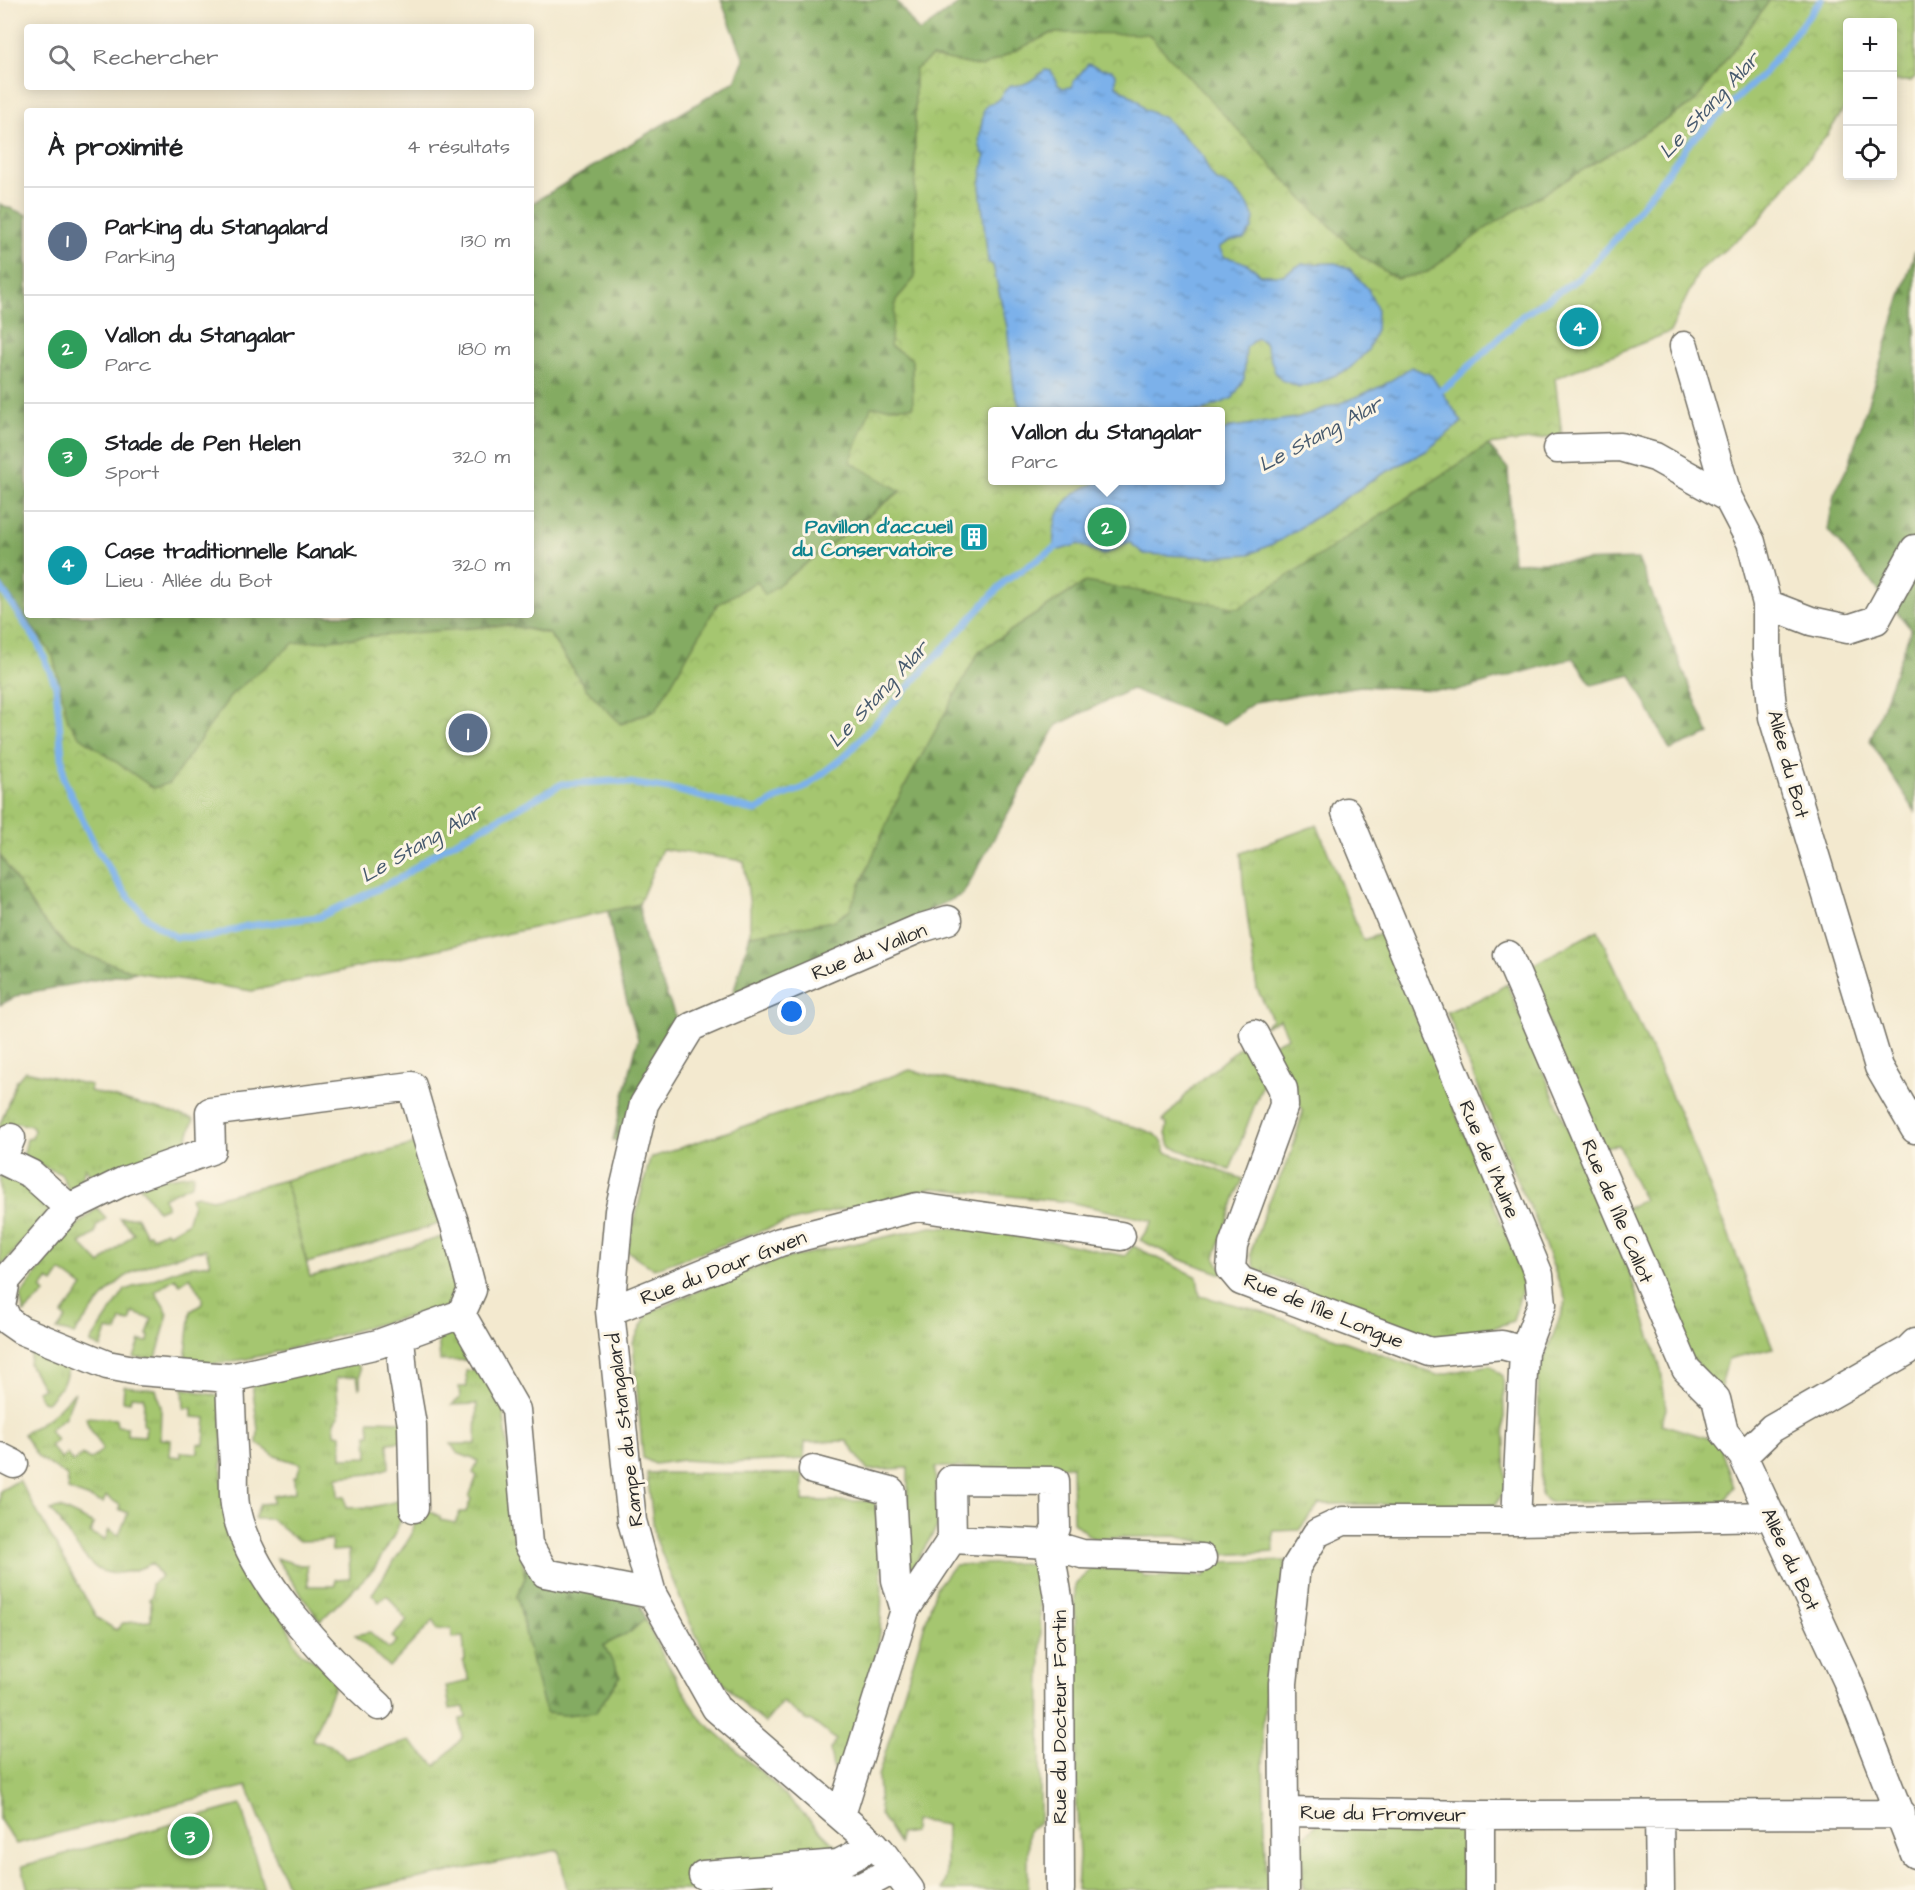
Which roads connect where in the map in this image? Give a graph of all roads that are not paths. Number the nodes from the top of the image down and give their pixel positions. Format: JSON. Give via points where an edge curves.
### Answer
{"nodes":[{"id":1,"x":1684,"y":346,"type":"dead end"},
{"id":2,"x":1557,"y":448,"type":"dead end"},
{"id":3,"x":1728,"y":498,"type":"junction"},
{"id":4,"x":1915,"y":549,"type":"edge"},
{"id":5,"x":1767,"y":604,"type":"junction"},
{"id":6,"x":1346,"y":812,"type":"dead end"},
{"id":7,"x":948,"y":920,"type":"dead end"},
{"id":8,"x":1508,"y":955,"type":"dead end"},
{"id":9,"x":691,"y":1027,"type":"joint"},
{"id":10,"x":1254,"y":1034,"type":"dead end"},
{"id":11,"x":1915,"y":1129,"type":"edge"},
{"id":12,"x":11,"y":1138,"type":"dead end"},
{"id":13,"x":69,"y":1208,"type":"junction"},
{"id":14,"x":1121,"y":1236,"type":"dead end"},
{"id":15,"x":610,"y":1311,"type":"junction"},
{"id":16,"x":461,"y":1314,"type":"junction"},
{"id":17,"x":400,"y":1337,"type":"junction"},
{"id":18,"x":1915,"y":1343,"type":"edge"},
{"id":19,"x":1524,"y":1351,"type":"junction"},
{"id":20,"x":230,"y":1378,"type":"junction"},
{"id":21,"x":1743,"y":1456,"type":"junction"},
{"id":22,"x":813,"y":1470,"type":"dead end"},
{"id":23,"x":414,"y":1508,"type":"dead end"},
{"id":24,"x":1772,"y":1516,"type":"junction"},
{"id":25,"x":1516,"y":1521,"type":"junction"},
{"id":26,"x":952,"y":1539,"type":"junction"},
{"id":27,"x":1049,"y":1544,"type":"junction"},
{"id":28,"x":1202,"y":1558,"type":"dead end"},
{"id":29,"x":652,"y":1594,"type":"junction"},
{"id":30,"x":905,"y":1610,"type":"junction"},
{"id":31,"x":379,"y":1706,"type":"dead end"},
{"id":32,"x":1284,"y":1812,"type":"junction"},
{"id":33,"x":1901,"y":1814,"type":"junction"},
{"id":34,"x":841,"y":1815,"type":"junction"},
{"id":35,"x":1480,"y":1815,"type":"junction"},
{"id":36,"x":1659,"y":1815,"type":"junction"},
{"id":37,"x":875,"y":1845,"type":"junction"},
{"id":38,"x":1915,"y":1854,"type":"edge"},
{"id":39,"x":703,"y":1875,"type":"dead end"},
{"id":40,"x":902,"y":1879,"type":"edge"},
{"id":41,"x":787,"y":1889,"type":"edge"},
{"id":42,"x":1060,"y":1890,"type":"edge"},
{"id":43,"x":1285,"y":1890,"type":"edge"},
{"id":44,"x":1479,"y":1890,"type":"edge"},
{"id":45,"x":1660,"y":1890,"type":"edge"}],
"edges":[{"from":1,"to":3,"type":"street","name":"Allée du Bot"},
{"from":2,"to":3,"type":"street","via":[[1620,447],[1638,452],[1655,457]]},
{"from":3,"to":5,"type":"street","name":"Allée du Bot","via":[[1751,542]]},
{"from":4,"to":5,"type":"street","via":[[1876,620],[1848,629],[1811,621]]},
{"from":5,"to":11,"type":"street","name":"Allée du Bot","via":[[1773,717],[1879,1067]]},
{"from":6,"to":19,"type":"street","name":"Rue de l'Aulne","via":[[1539,1275],[1542,1304]]},
{"from":7,"to":9,"type":"street","name":"Rue du Vallon","via":[[918,928]]},
{"from":8,"to":21,"type":"street","name":"Rue de l'Île Callot","via":[[1686,1369],[1716,1399],[1724,1432]]},
{"from":9,"to":15,"type":"street","name":"Rampe du Stangalard","via":[[644,1104],[619,1211]]},
{"from":10,"to":19,"type":"street","name":"Rue de l'Île Longue","via":[[1283,1089],[1284,1105],[1233,1245],[1231,1269],[1241,1281],[1430,1352],[1502,1346]]},
{"from":12,"to":13,"type":"street","via":[[2,1160],[31,1174]]},
{"from":13,"to":16,"type":"street","via":[[211,1149],[210,1112],[412,1086],[472,1290]]},
{"from":13,"to":20,"type":"street","via":[[6,1280],[1,1306],[8,1321],[107,1365]]},
{"from":14,"to":15,"type":"street","name":"Rue du Dour Gwen","via":[[917,1207],[780,1242]]},
{"from":15,"to":29,"type":"street","name":"Rampe du Stangalard","via":[[632,1521]]},
{"from":16,"to":17,"type":"street"},
{"from":16,"to":29,"type":"street","via":[[516,1410],[528,1544],[545,1573]]},
{"from":17,"to":20,"type":"street"},
{"from":17,"to":23,"type":"street","via":[[412,1425]]},
{"from":18,"to":21,"type":"street","via":[[1772,1428]]},
{"from":19,"to":25,"type":"street","name":"Rue de l'Aulne"},
{"from":20,"to":31,"type":"street","via":[[235,1506],[245,1540],[294,1615],[348,1678]]},
{"from":21,"to":24,"type":"street","name":"Allée du Bot"},
{"from":22,"to":30,"type":"street","via":[[891,1491],[896,1580]]},
{"from":24,"to":25,"type":"street","name":"Rue du Fromveur"},
{"from":24,"to":33,"type":"street","name":"Allée du Bot","via":[[1847,1680]]},
{"from":25,"to":32,"type":"street","name":"Rue du Fromveur","via":[[1343,1521],[1317,1533],[1296,1567],[1283,1683]]},
{"from":26,"to":27,"type":"street"},
{"from":26,"to":27,"type":"street","name":"Rue du Docteur Fortin","via":[[951,1480],[1056,1481],[1056,1528]]},
{"from":26,"to":30,"type":"street"},
{"from":27,"to":28,"type":"street","via":[[1082,1554]]},
{"from":27,"to":42,"type":"street","name":"Rue du Docteur Fortin","via":[[1059,1604]]},
{"from":29,"to":34,"type":"street","name":"Rampe du Stangalard","via":[[716,1708]]},
{"from":30,"to":34,"type":"street"},
{"from":32,"to":35,"type":"street","name":"Rue du Fromveur"},
{"from":32,"to":43,"type":"street"},
{"from":33,"to":36,"type":"street","name":"Rue du Fromveur"},
{"from":33,"to":38,"type":"street","name":"Allée du Bot"},
{"from":34,"to":37,"type":"street","name":"Rampe du Stangalard"},
{"from":35,"to":36,"type":"street","name":"Rue du Fromveur"},
{"from":35,"to":44,"type":"street"},
{"from":36,"to":45,"type":"street"},
{"from":37,"to":39,"type":"street","via":[[838,1863]]},
{"from":37,"to":40,"type":"street","name":"Rampe du Stangalard"},
{"from":40,"to":41,"type":"street","via":[[861,1887]]}]}
